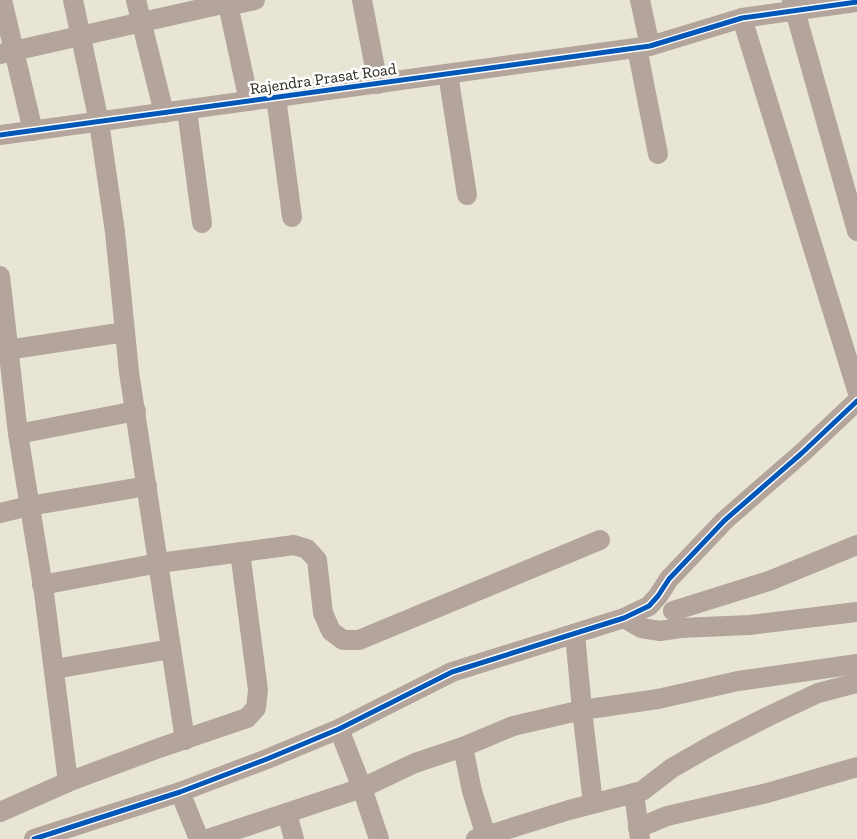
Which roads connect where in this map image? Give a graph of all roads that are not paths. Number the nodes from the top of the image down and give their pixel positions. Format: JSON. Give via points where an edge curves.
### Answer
{"nodes":[{"id":1,"x":2,"y":0,"type":"edge"},
{"id":2,"x":74,"y":0,"type":"edge"},
{"id":3,"x":136,"y":0,"type":"edge"},
{"id":4,"x":255,"y":0,"type":"edge"},
{"id":5,"x":362,"y":0,"type":"edge"},
{"id":6,"x":640,"y":0,"type":"edge"},
{"id":7,"x":857,"y":2,"type":"edge"},
{"id":8,"x":227,"y":3,"type":"edge"},
{"id":9,"x":793,"y":5,"type":"edge"},
{"id":10,"x":742,"y":18,"type":"junction"},
{"id":11,"x":142,"y":22,"type":"junction"},
{"id":12,"x":81,"y":37,"type":"junction"},
{"id":13,"x":644,"y":47,"type":"junction"},
{"id":14,"x":8,"y":53,"type":"edge"},
{"id":15,"x":448,"y":74,"type":"junction"},
{"id":16,"x":378,"y":84,"type":"junction"},
{"id":17,"x":276,"y":98,"type":"junction"},
{"id":18,"x":249,"y":101,"type":"junction"},
{"id":19,"x":187,"y":110,"type":"junction"},
{"id":20,"x":164,"y":113,"type":"junction"},
{"id":21,"x":99,"y":122,"type":"junction"},
{"id":22,"x":33,"y":131,"type":"junction"},
{"id":23,"x":0,"y":135,"type":"edge"},
{"id":24,"x":658,"y":154,"type":"dead end"},
{"id":25,"x":467,"y":195,"type":"dead end"},
{"id":26,"x":292,"y":217,"type":"dead end"},
{"id":27,"x":202,"y":222,"type":"dead end"},
{"id":28,"x":857,"y":231,"type":"edge"},
{"id":29,"x":0,"y":276,"type":"edge"},
{"id":30,"x":125,"y":332,"type":"junction"},
{"id":31,"x":4,"y":350,"type":"edge"},
{"id":32,"x":857,"y":390,"type":"edge"},
{"id":33,"x":857,"y":401,"type":"edge"},
{"id":34,"x":136,"y":411,"type":"junction"},
{"id":35,"x":11,"y":430,"type":"edge"},
{"id":36,"x":148,"y":486,"type":"junction"},
{"id":37,"x":29,"y":506,"type":"junction"},
{"id":38,"x":0,"y":513,"type":"edge"},
{"id":39,"x":600,"y":540,"type":"dead end"},
{"id":40,"x":857,"y":545,"type":"edge"},
{"id":41,"x":240,"y":552,"type":"junction"},
{"id":42,"x":159,"y":563,"type":"junction"},
{"id":43,"x":42,"y":586,"type":"junction"},
{"id":44,"x":658,"y":596,"type":"junction"},
{"id":45,"x":857,"y":612,"type":"edge"},
{"id":46,"x":624,"y":618,"type":"junction"},
{"id":47,"x":672,"y":620,"type":"junction"},
{"id":48,"x":575,"y":634,"type":"junction"},
{"id":49,"x":171,"y":649,"type":"junction"},
{"id":50,"x":857,"y":664,"type":"edge"},
{"id":51,"x":54,"y":669,"type":"junction"},
{"id":52,"x":857,"y":683,"type":"edge"},
{"id":53,"x":582,"y":710,"type":"junction"},
{"id":54,"x":339,"y":729,"type":"junction"},
{"id":55,"x":185,"y":740,"type":"junction"},
{"id":56,"x":463,"y":747,"type":"junction"},
{"id":57,"x":857,"y":767,"type":"edge"},
{"id":58,"x":68,"y":782,"type":"junction"},
{"id":59,"x":362,"y":788,"type":"junction"},
{"id":60,"x":180,"y":792,"type":"junction"},
{"id":61,"x":634,"y":793,"type":"junction"},
{"id":62,"x":593,"y":803,"type":"junction"},
{"id":63,"x":0,"y":812,"type":"edge"},
{"id":64,"x":287,"y":813,"type":"junction"},
{"id":65,"x":639,"y":834,"type":"edge"},
{"id":66,"x":481,"y":838,"type":"edge"},
{"id":67,"x":34,"y":839,"type":"edge"},
{"id":68,"x":199,"y":839,"type":"edge"},
{"id":69,"x":208,"y":839,"type":"edge"},
{"id":70,"x":294,"y":839,"type":"edge"},
{"id":71,"x":379,"y":839,"type":"edge"}],
"edges":[{"from":1,"to":14,"type":"street"},
{"from":2,"to":12,"type":"street"},
{"from":3,"to":11,"type":"street"},
{"from":4,"to":8,"type":"street"},
{"from":5,"to":16,"type":"street"},
{"from":6,"to":13,"type":"street"},
{"from":7,"to":9,"type":"street","name":"Rajendra Prasat Road"},
{"from":8,"to":11,"type":"street"},
{"from":8,"to":18,"type":"street"},
{"from":9,"to":10,"type":"street","name":"Rajendra Prasat Road"},
{"from":9,"to":28,"type":"street"},
{"from":10,"to":13,"type":"street","name":"Rajendra Prasat Road"},
{"from":10,"to":32,"type":"street"},
{"from":11,"to":12,"type":"street"},
{"from":11,"to":20,"type":"street"},
{"from":12,"to":14,"type":"street"},
{"from":12,"to":21,"type":"street"},
{"from":13,"to":15,"type":"street","name":"Rajendra Prasat Road"},
{"from":13,"to":24,"type":"street"},
{"from":14,"to":22,"type":"street"},
{"from":15,"to":16,"type":"street","name":"Rajendra Prasat Road"},
{"from":15,"to":25,"type":"street"},
{"from":16,"to":17,"type":"street","name":"Rajendra Prasat Road"},
{"from":17,"to":18,"type":"street","name":"Rajendra Prasat Road"},
{"from":17,"to":26,"type":"street"},
{"from":18,"to":19,"type":"street","name":"Rajendra Prasat Road"},
{"from":19,"to":20,"type":"street","name":"Rajendra Prasat Road"},
{"from":19,"to":27,"type":"street"},
{"from":20,"to":21,"type":"street","name":"Rajendra Prasat Road"},
{"from":21,"to":22,"type":"street","name":"Rajendra Prasat Road"},
{"from":21,"to":30,"type":"street"},
{"from":22,"to":23,"type":"street","name":"Rajendra Prasat Road"},
{"from":29,"to":31,"type":"street"},
{"from":30,"to":31,"type":"street"},
{"from":30,"to":34,"type":"street"},
{"from":31,"to":35,"type":"street"},
{"from":33,"to":44,"type":"street","via":[[724,520],[668,579]]},
{"from":34,"to":35,"type":"street"},
{"from":34,"to":36,"type":"street"},
{"from":35,"to":37,"type":"street"},
{"from":36,"to":37,"type":"street"},
{"from":36,"to":42,"type":"street"},
{"from":37,"to":38,"type":"street"},
{"from":37,"to":43,"type":"street"},
{"from":39,"to":41,"type":"street","via":[[359,640],[343,640],[331,631],[323,613],[316,560],[307,549],[294,545]]},
{"from":40,"to":47,"type":"street"},
{"from":41,"to":42,"type":"street"},
{"from":41,"to":55,"type":"street","via":[[258,690],[256,708],[247,718]]},
{"from":42,"to":43,"type":"street"},
{"from":42,"to":49,"type":"street"},
{"from":43,"to":51,"type":"street"},
{"from":44,"to":46,"type":"street","via":[[649,606]]},
{"from":44,"to":47,"type":"street"},
{"from":45,"to":47,"type":"street","via":[[750,625]]},
{"from":46,"to":47,"type":"street","via":[[650,631]]},
{"from":46,"to":48,"type":"street"},
{"from":48,"to":53,"type":"street"},
{"from":48,"to":54,"type":"street","via":[[452,672]]},
{"from":49,"to":51,"type":"street"},
{"from":49,"to":55,"type":"street"},
{"from":50,"to":53,"type":"street","via":[[738,681],[658,699]]},
{"from":51,"to":58,"type":"street"},
{"from":52,"to":61,"type":"street","via":[[818,693],[769,716],[714,744]]},
{"from":53,"to":56,"type":"street","via":[[513,726]]},
{"from":53,"to":62,"type":"street"},
{"from":54,"to":59,"type":"street"},
{"from":54,"to":60,"type":"street"},
{"from":55,"to":58,"type":"street"},
{"from":56,"to":59,"type":"street","via":[[415,763]]},
{"from":56,"to":66,"type":"street"},
{"from":57,"to":65,"type":"street","via":[[767,793],[667,816]]},
{"from":58,"to":63,"type":"street"},
{"from":59,"to":64,"type":"street"},
{"from":59,"to":71,"type":"street"},
{"from":60,"to":67,"type":"street"},
{"from":60,"to":68,"type":"street"},
{"from":61,"to":62,"type":"street"},
{"from":61,"to":65,"type":"street"},
{"from":62,"to":66,"type":"street"},
{"from":64,"to":69,"type":"street"},
{"from":64,"to":70,"type":"street"}]}
